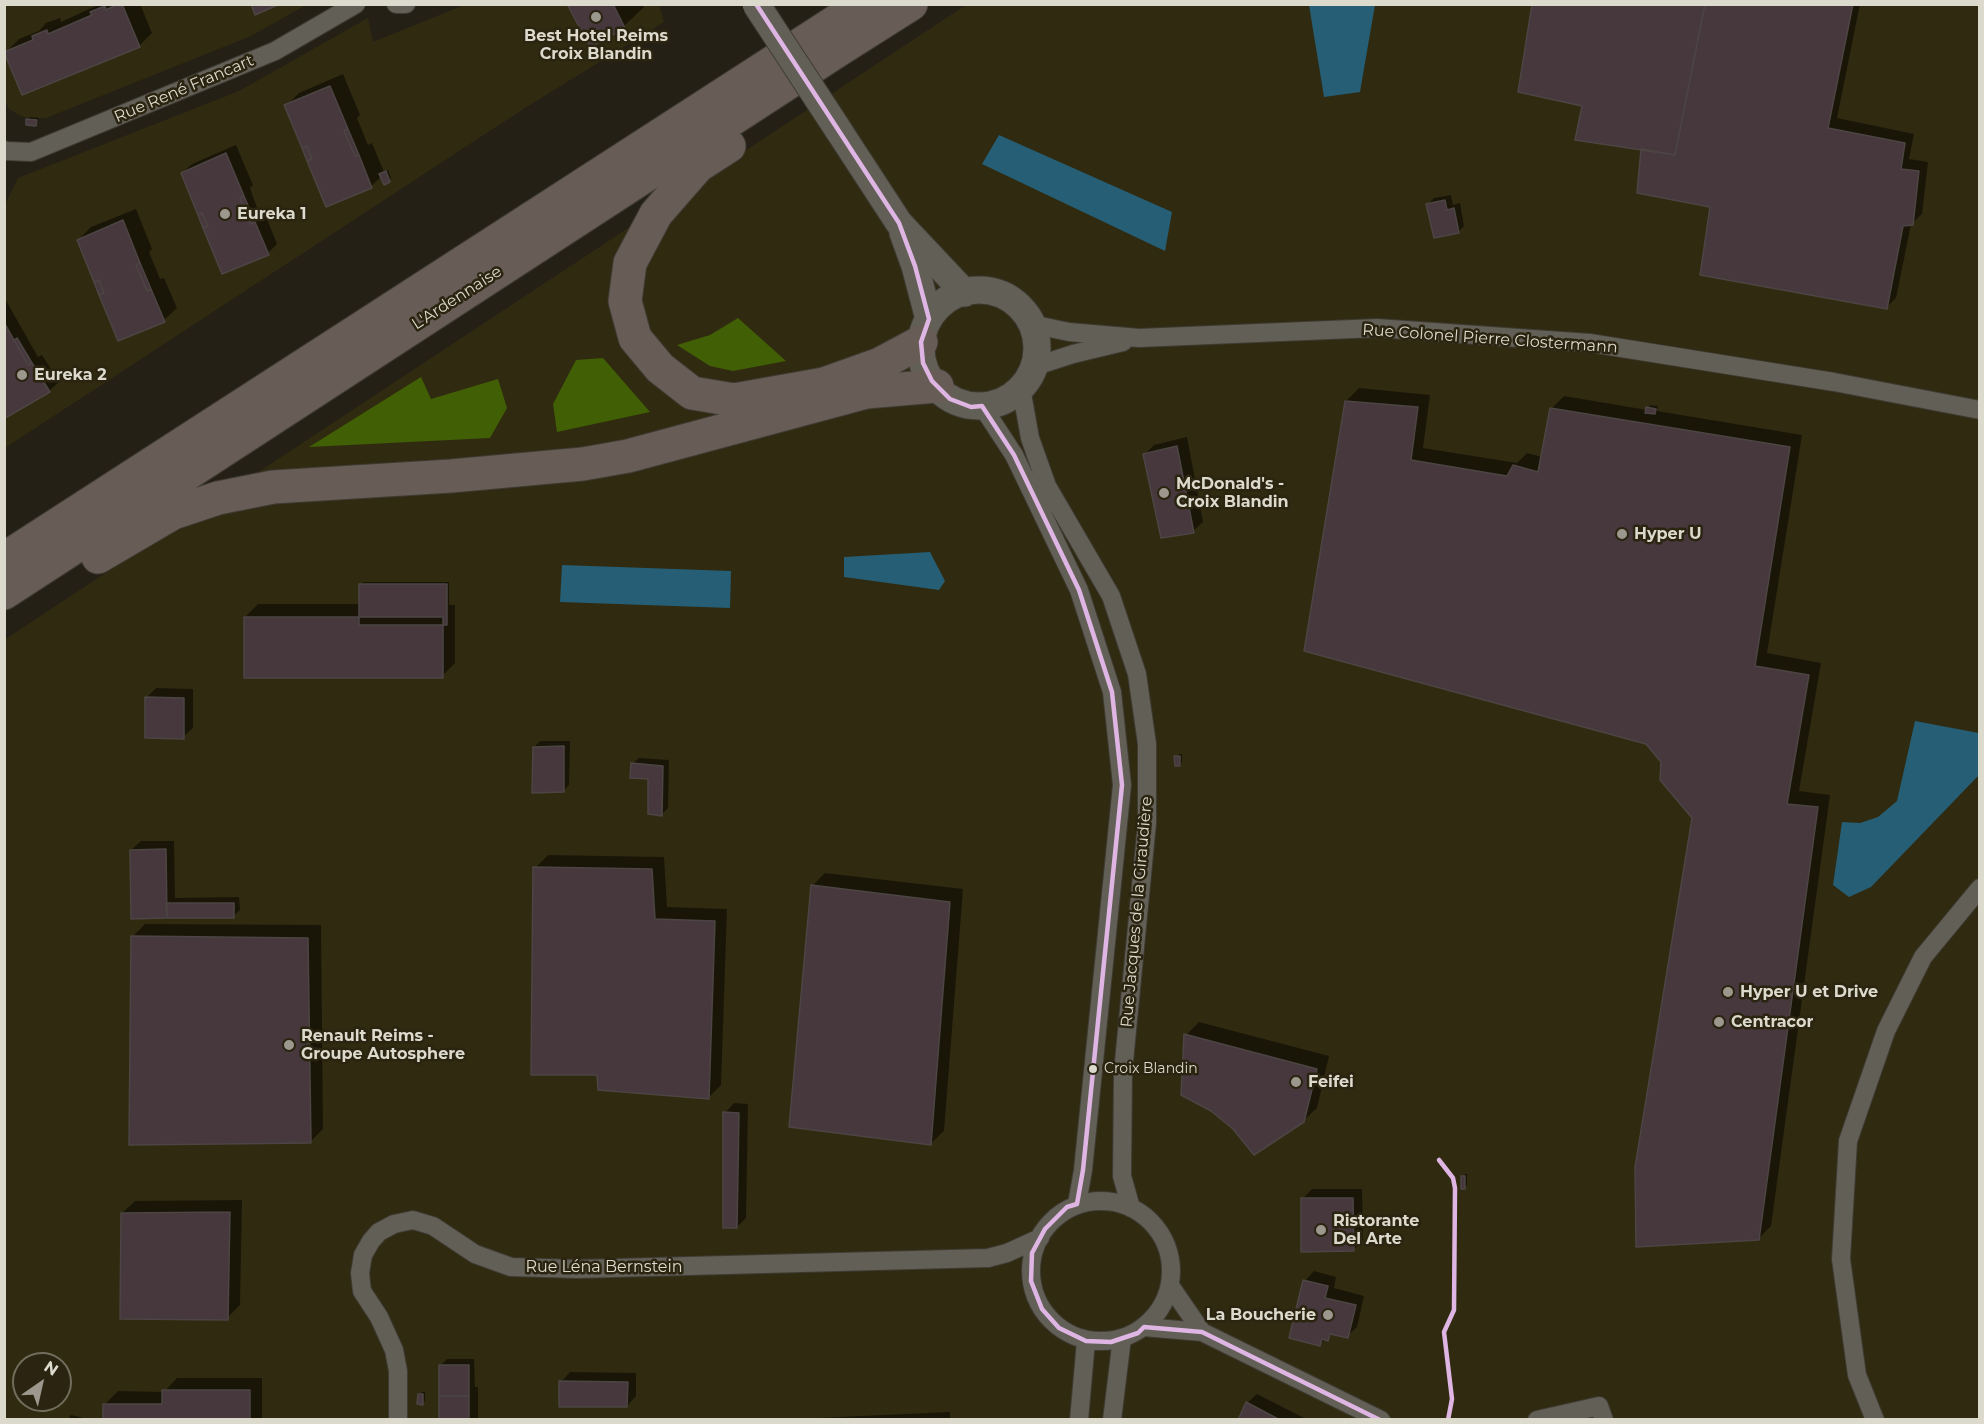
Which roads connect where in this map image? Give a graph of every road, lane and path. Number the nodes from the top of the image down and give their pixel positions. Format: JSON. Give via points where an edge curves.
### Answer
{"nodes":[{"id":1,"x":356,"y":4,"type":"edge"},
{"id":2,"x":396,"y":4,"type":"edge"},
{"id":3,"x":406,"y":4,"type":"edge"},
{"id":4,"x":756,"y":4,"type":"edge"},
{"id":5,"x":832,"y":4,"type":"edge"},
{"id":6,"x":863,"y":4,"type":"edge"},
{"id":7,"x":911,"y":4,"type":"edge"},
{"id":8,"x":924,"y":4,"type":"edge"},
{"id":9,"x":715,"y":102,"type":"junction"},
{"id":10,"x":5,"y":154,"type":"edge"},
{"id":11,"x":899,"y":224,"type":"junction"},
{"id":12,"x":965,"y":293,"type":"junction"},
{"id":13,"x":1031,"y":324,"type":"junction"},
{"id":14,"x":925,"y":331,"type":"junction"},
{"id":15,"x":1139,"y":338,"type":"junction"},
{"id":16,"x":1027,"y":377,"type":"junction"},
{"id":17,"x":937,"y":386,"type":"junction"},
{"id":18,"x":982,"y":406,"type":"junction"},
{"id":19,"x":1980,"y":410,"type":"edge"},
{"id":20,"x":4,"y":559,"type":"edge"},
{"id":21,"x":4,"y":593,"type":"edge"},
{"id":22,"x":4,"y":612,"type":"edge"},
{"id":23,"x":1980,"y":888,"type":"edge"},
{"id":24,"x":1077,"y":1204,"type":"junction"},
{"id":25,"x":1131,"y":1208,"type":"junction"},
{"id":26,"x":1040,"y":1238,"type":"junction"},
{"id":27,"x":1171,"y":1287,"type":"junction"},
{"id":28,"x":1144,"y":1327,"type":"junction"},
{"id":29,"x":1202,"y":1332,"type":"junction"},
{"id":30,"x":1122,"y":1338,"type":"junction"},
{"id":31,"x":1086,"y":1341,"type":"junction"},
{"id":32,"x":398,"y":1419,"type":"edge"},
{"id":33,"x":1078,"y":1419,"type":"edge"},
{"id":34,"x":1112,"y":1419,"type":"edge"},
{"id":35,"x":1381,"y":1419,"type":"edge"},
{"id":36,"x":1537,"y":1419,"type":"edge"},
{"id":37,"x":1604,"y":1419,"type":"edge"},
{"id":38,"x":1875,"y":1419,"type":"edge"}],
"edges":[{"from":1,"to":10,"type":"street","name":"Rue René Francart","via":[[275,51],[32,152]]},
{"from":2,"to":3,"type":"street"},
{"from":4,"to":11,"type":"street","bridge":true},
{"from":5,"to":9,"type":"highway","via":[[759,54]]},
{"from":6,"to":9,"type":"highway","name":"L'Ardennaise"},
{"from":7,"to":21,"type":"highway","name":"L'Ardennaise"},
{"from":8,"to":14,"type":"highway","via":[[898,32],[698,166],[656,214],[630,262],[625,301],[635,338],[660,368],[692,393],[734,400],[824,384],[880,364]]},
{"from":9,"to":20,"type":"highway","name":"L'Ardennaise"},
{"from":11,"to":12,"type":"street"},
{"from":11,"to":14,"type":"street","via":[[915,266]]},
{"from":12,"to":13,"type":"street","via":[[987,290],[1009,299]]},
{"from":12,"to":14,"type":"street","via":[[943,301]]},
{"from":13,"to":15,"type":"street","name":"Rue Colonel Pierre Clostermann","via":[[1069,332]]},
{"from":13,"to":16,"type":"street","via":[[1037,356]]},
{"from":14,"to":17,"type":"street","via":[[923,363]]},
{"from":15,"to":16,"type":"street","name":"Rue Colonel Pierre Clostermann","via":[[1073,354]]},
{"from":15,"to":19,"type":"street","name":"Rue Colonel Pierre Clostermann","via":[[1377,328],[1590,343]]},
{"from":16,"to":18,"type":"street","via":[[1013,398]]},
{"from":16,"to":25,"type":"street","name":"Rue Jacques de la Giraudière","via":[[1030,438],[1047,486],[1111,596],[1137,674],[1147,744],[1147,823],[1123,1072],[1122,1176]]},
{"from":17,"to":18,"type":"street","via":[[950,399],[972,407]]},
{"from":17,"to":22,"type":"highway","via":[[866,392],[628,456],[583,464],[273,487],[218,498],[173,513]]},
{"from":18,"to":24,"type":"street","name":"Rue Jacques de la Giraudière","via":[[1014,455],[1079,590],[1112,692],[1122,785]]},
{"from":23,"to":38,"type":"street","via":[[1923,957],[1886,1031],[1848,1141],[1841,1259],[1857,1374]]},
{"from":24,"to":25,"type":"street","via":[[1120,1202]]},
{"from":24,"to":26,"type":"street","via":[[1067,1207]]},
{"from":25,"to":27,"type":"street","via":[[1165,1236],[1172,1262]]},
{"from":26,"to":31,"type":"street","via":[[1032,1253],[1031,1281],[1041,1309],[1059,1328]]},
{"from":26,"to":32,"type":"street","name":"Rue Léna Bernstein","via":[[987,1258],[577,1269],[511,1267],[475,1254],[433,1226],[414,1220],[394,1224],[371,1241],[363,1255],[360,1273],[362,1291],[394,1350]]},
{"from":27,"to":28,"type":"street","via":[[1158,1314]]},
{"from":27,"to":29,"type":"street"},
{"from":28,"to":29,"type":"street"},
{"from":28,"to":30,"type":"street"},
{"from":29,"to":35,"type":"street"},
{"from":30,"to":31,"type":"street","via":[[1111,1342]]},
{"from":30,"to":34,"type":"street"},
{"from":31,"to":33,"type":"street"},
{"from":36,"to":37,"type":"street","via":[[1599,1406]]}]}
